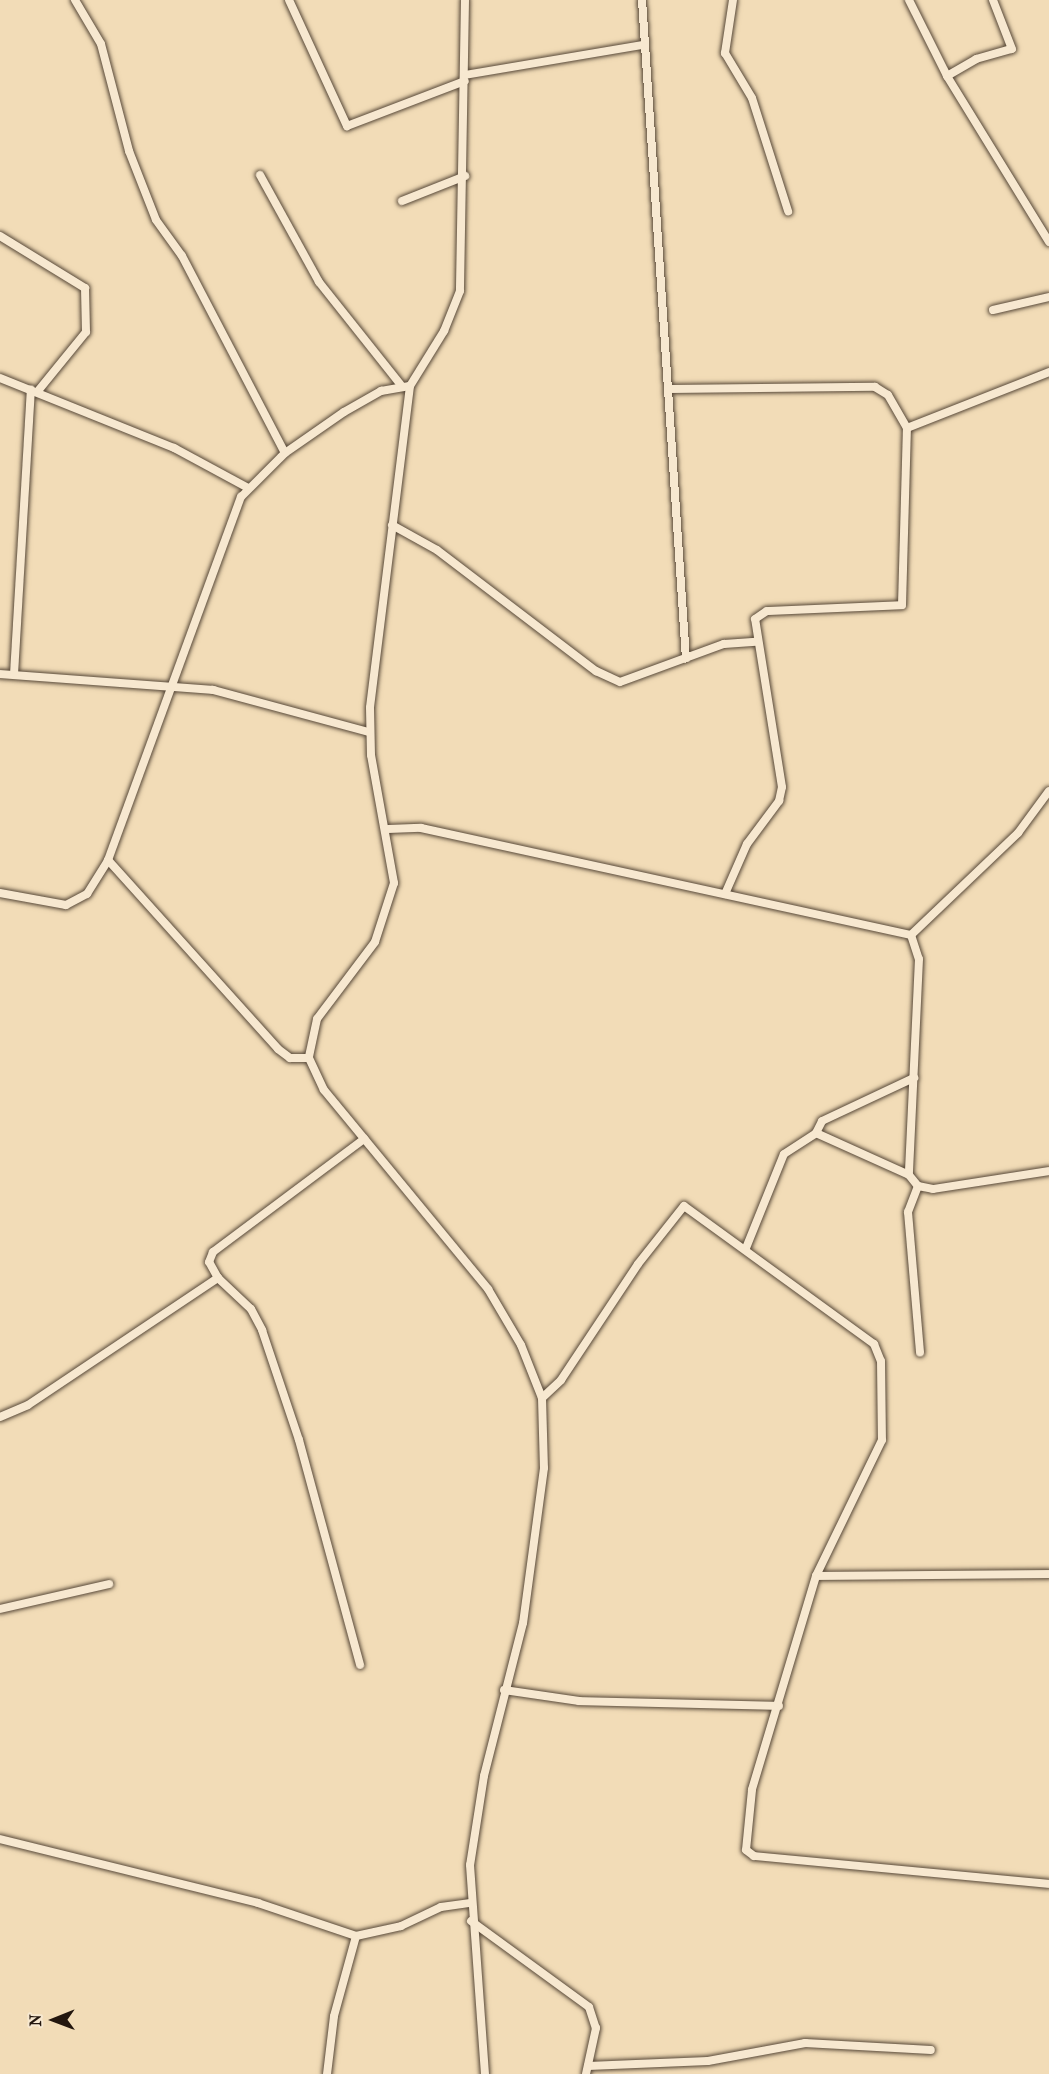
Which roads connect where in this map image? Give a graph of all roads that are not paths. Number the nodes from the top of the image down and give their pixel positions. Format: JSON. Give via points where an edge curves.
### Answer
{"nodes":[{"id":1,"x":75,"y":0,"type":"edge"},
{"id":2,"x":289,"y":0,"type":"edge"},
{"id":3,"x":465,"y":0,"type":"edge"},
{"id":4,"x":642,"y":0,"type":"edge"},
{"id":5,"x":732,"y":0,"type":"edge"},
{"id":6,"x":909,"y":0,"type":"edge"},
{"id":7,"x":993,"y":0,"type":"edge"},
{"id":8,"x":643,"y":45,"type":"junction"},
{"id":9,"x":947,"y":75,"type":"junction"},
{"id":10,"x":465,"y":78,"type":"junction"},
{"id":11,"x":260,"y":175,"type":"dead end"},
{"id":12,"x":465,"y":176,"type":"junction"},
{"id":13,"x":402,"y":201,"type":"dead end"},
{"id":14,"x":788,"y":211,"type":"dead end"},
{"id":15,"x":0,"y":236,"type":"edge"},
{"id":16,"x":1049,"y":242,"type":"edge"},
{"id":17,"x":1049,"y":297,"type":"edge"},
{"id":18,"x":993,"y":310,"type":"dead end"},
{"id":19,"x":1049,"y":372,"type":"edge"},
{"id":20,"x":0,"y":378,"type":"edge"},
{"id":21,"x":400,"y":384,"type":"junction"},
{"id":22,"x":410,"y":386,"type":"junction"},
{"id":23,"x":669,"y":389,"type":"junction"},
{"id":24,"x":34,"y":391,"type":"junction"},
{"id":25,"x":907,"y":428,"type":"junction"},
{"id":26,"x":285,"y":453,"type":"junction"},
{"id":27,"x":248,"y":488,"type":"junction"},
{"id":28,"x":392,"y":525,"type":"junction"},
{"id":29,"x":756,"y":642,"type":"junction"},
{"id":30,"x":686,"y":659,"type":"junction"},
{"id":31,"x":0,"y":674,"type":"edge"},
{"id":32,"x":14,"y":674,"type":"junction"},
{"id":33,"x":170,"y":687,"type":"junction"},
{"id":34,"x":369,"y":732,"type":"junction"},
{"id":35,"x":1049,"y":791,"type":"edge"},
{"id":36,"x":388,"y":829,"type":"junction"},
{"id":37,"x":108,"y":860,"type":"junction"},
{"id":38,"x":0,"y":893,"type":"edge"},
{"id":39,"x":725,"y":894,"type":"junction"},
{"id":40,"x":911,"y":935,"type":"junction"},
{"id":41,"x":309,"y":1059,"type":"junction"},
{"id":42,"x":914,"y":1078,"type":"junction"},
{"id":43,"x":816,"y":1133,"type":"junction"},
{"id":44,"x":364,"y":1139,"type":"junction"},
{"id":45,"x":1049,"y":1172,"type":"edge"},
{"id":46,"x":909,"y":1175,"type":"junction"},
{"id":47,"x":918,"y":1186,"type":"junction"},
{"id":48,"x":746,"y":1248,"type":"junction"},
{"id":49,"x":218,"y":1278,"type":"junction"},
{"id":50,"x":920,"y":1352,"type":"dead end"},
{"id":51,"x":542,"y":1398,"type":"junction"},
{"id":52,"x":0,"y":1417,"type":"edge"},
{"id":53,"x":1049,"y":1574,"type":"edge"},
{"id":54,"x":816,"y":1576,"type":"junction"},
{"id":55,"x":109,"y":1584,"type":"dead end"},
{"id":56,"x":0,"y":1610,"type":"edge"},
{"id":57,"x":360,"y":1665,"type":"dead end"},
{"id":58,"x":504,"y":1690,"type":"junction"},
{"id":59,"x":779,"y":1706,"type":"junction"},
{"id":60,"x":0,"y":1839,"type":"edge"},
{"id":61,"x":1049,"y":1884,"type":"edge"},
{"id":62,"x":469,"y":1903,"type":"junction"},
{"id":63,"x":471,"y":1921,"type":"junction"},
{"id":64,"x":356,"y":1936,"type":"junction"},
{"id":65,"x":931,"y":2050,"type":"dead end"},
{"id":66,"x":587,"y":2070,"type":"edge"},
{"id":67,"x":327,"y":2074,"type":"edge"},
{"id":68,"x":485,"y":2074,"type":"edge"}],
"edges":[{"from":1,"to":26,"type":"street","via":[[101,44],[129,151],[156,220],[182,256]]},
{"from":2,"to":10,"type":"street","via":[[347,126]]},
{"from":3,"to":10,"type":"street"},
{"from":4,"to":8,"type":"street"},
{"from":5,"to":14,"type":"street","via":[[725,53],[752,98]]},
{"from":6,"to":9,"type":"street"},
{"from":7,"to":9,"type":"street","via":[[1012,49],[976,59]]},
{"from":8,"to":10,"type":"street"},
{"from":8,"to":23,"type":"street"},
{"from":9,"to":16,"type":"street"},
{"from":10,"to":12,"type":"street"},
{"from":11,"to":21,"type":"street","via":[[319,282]]},
{"from":12,"to":13,"type":"street"},
{"from":12,"to":22,"type":"street","via":[[455,308]]},
{"from":15,"to":24,"type":"street","via":[[85,288],[86,332]]},
{"from":17,"to":18,"type":"street"},
{"from":19,"to":25,"type":"street"},
{"from":20,"to":24,"type":"street"},
{"from":21,"to":22,"type":"street"},
{"from":21,"to":26,"type":"street","via":[[364,400]]},
{"from":22,"to":28,"type":"street"},
{"from":23,"to":25,"type":"street","via":[[875,387],[888,395]]},
{"from":23,"to":30,"type":"street"},
{"from":24,"to":27,"type":"street","via":[[205,462]]},
{"from":24,"to":32,"type":"street"},
{"from":25,"to":29,"type":"street","via":[[902,605],[766,611],[755,619]]},
{"from":26,"to":27,"type":"street"},
{"from":27,"to":33,"type":"street"},
{"from":28,"to":30,"type":"street","via":[[443,554],[610,679],[627,683]]},
{"from":28,"to":34,"type":"street"},
{"from":29,"to":30,"type":"street","via":[[724,644]]},
{"from":29,"to":39,"type":"street","via":[[782,787],[779,801],[747,844]]},
{"from":31,"to":32,"type":"street"},
{"from":32,"to":33,"type":"street"},
{"from":33,"to":34,"type":"street","via":[[239,695]]},
{"from":33,"to":37,"type":"street"},
{"from":34,"to":36,"type":"street"},
{"from":35,"to":40,"type":"street","via":[[1018,833]]},
{"from":36,"to":39,"type":"street","via":[[421,828]]},
{"from":36,"to":41,"type":"street","via":[[394,883],[387,912],[375,942],[317,1019]]},
{"from":37,"to":38,"type":"street","via":[[87,894],[73,903]]},
{"from":37,"to":41,"type":"street","via":[[273,1043],[290,1058]]},
{"from":39,"to":40,"type":"street"},
{"from":40,"to":42,"type":"street","via":[[919,959]]},
{"from":41,"to":44,"type":"street","via":[[317,1081]]},
{"from":42,"to":43,"type":"street","via":[[822,1121]]},
{"from":42,"to":46,"type":"street"},
{"from":43,"to":46,"type":"street"},
{"from":43,"to":48,"type":"street","via":[[784,1154]]},
{"from":44,"to":49,"type":"street","via":[[213,1252],[209,1262]]},
{"from":44,"to":51,"type":"street","via":[[488,1289]]},
{"from":45,"to":47,"type":"street","via":[[933,1189]]},
{"from":46,"to":47,"type":"street"},
{"from":47,"to":50,"type":"street","via":[[908,1212]]},
{"from":48,"to":51,"type":"street","via":[[684,1206],[638,1264],[561,1380]]},
{"from":48,"to":54,"type":"street","via":[[879,1352],[882,1440]]},
{"from":49,"to":52,"type":"street","via":[[28,1406]]},
{"from":49,"to":57,"type":"street","via":[[251,1309],[262,1330],[299,1440]]},
{"from":51,"to":58,"type":"street","via":[[540,1507],[523,1623]]},
{"from":53,"to":54,"type":"street"},
{"from":54,"to":59,"type":"street"},
{"from":55,"to":56,"type":"street"},
{"from":58,"to":59,"type":"street","via":[[579,1701]]},
{"from":58,"to":62,"type":"street","via":[[472,1839]]},
{"from":59,"to":61,"type":"street","via":[[752,1790],[744,1837],[749,1854]]},
{"from":60,"to":64,"type":"street","via":[[258,1903]]},
{"from":62,"to":63,"type":"street"},
{"from":62,"to":64,"type":"street","via":[[441,1906],[401,1926]]},
{"from":63,"to":66,"type":"street","via":[[589,2007],[596,2028]]},
{"from":63,"to":68,"type":"street"},
{"from":64,"to":67,"type":"street","via":[[334,2016]]},
{"from":65,"to":66,"type":"street","via":[[805,2043],[708,2061]]}]}
